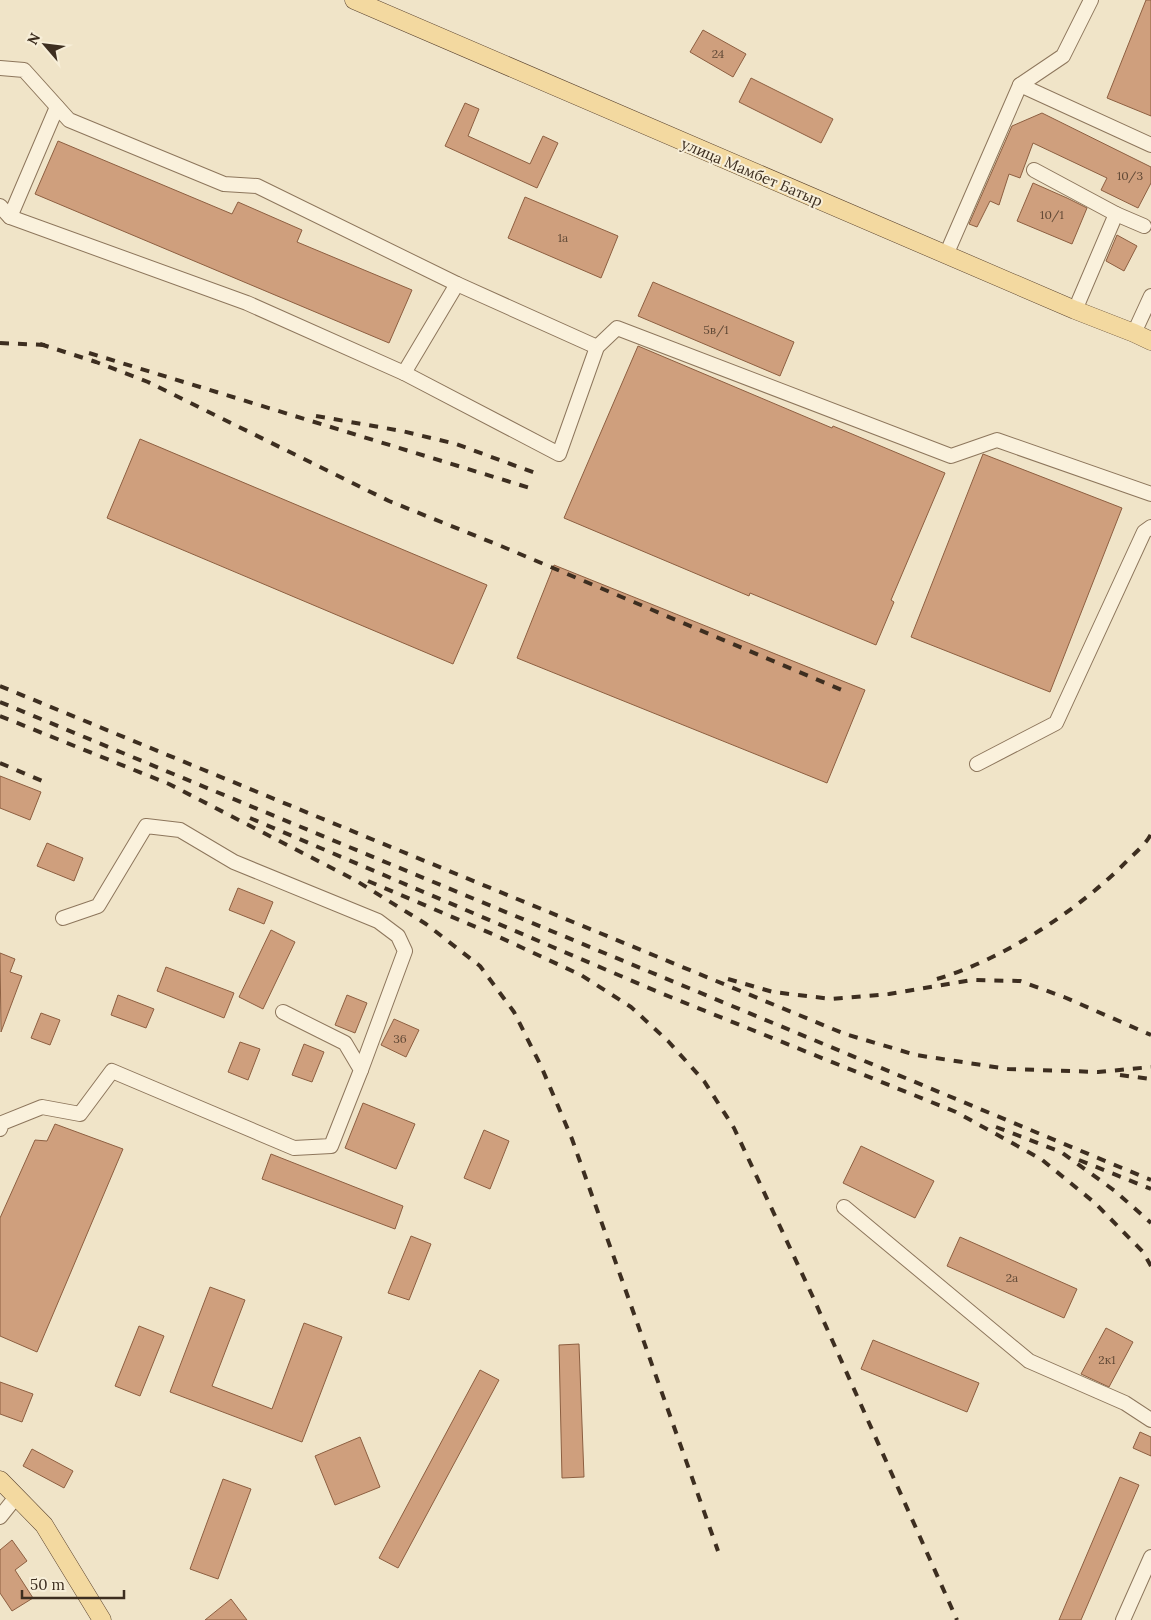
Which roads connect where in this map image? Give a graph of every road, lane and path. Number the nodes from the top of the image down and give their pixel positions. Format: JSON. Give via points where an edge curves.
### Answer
{"nodes":[{"id":1,"x":354,"y":0,"type":"edge"},
{"id":2,"x":1091,"y":0,"type":"edge"},
{"id":3,"x":0,"y":68,"type":"edge"},
{"id":4,"x":1020,"y":85,"type":"junction"},
{"id":5,"x":57,"y":107,"type":"junction"},
{"id":6,"x":1151,"y":145,"type":"edge"},
{"id":7,"x":1034,"y":170,"type":"dead end"},
{"id":8,"x":0,"y":206,"type":"edge"},
{"id":9,"x":1116,"y":214,"type":"junction"},
{"id":10,"x":10,"y":217,"type":"junction"},
{"id":11,"x":1144,"y":226,"type":"dead end"},
{"id":12,"x":946,"y":255,"type":"junction"},
{"id":13,"x":457,"y":284,"type":"junction"},
{"id":14,"x":1151,"y":296,"type":"edge"},
{"id":15,"x":1074,"y":310,"type":"junction"},
{"id":16,"x":1134,"y":333,"type":"junction"},
{"id":17,"x":1151,"y":341,"type":"edge"},
{"id":18,"x":597,"y":346,"type":"junction"},
{"id":19,"x":404,"y":373,"type":"junction"},
{"id":20,"x":1151,"y":494,"type":"edge"},
{"id":21,"x":1151,"y":527,"type":"edge"},
{"id":22,"x":977,"y":764,"type":"dead end"},
{"id":23,"x":62,"y":918,"type":"dead end"},
{"id":24,"x":282,"y":1012,"type":"dead end"},
{"id":25,"x":361,"y":1070,"type":"junction"},
{"id":26,"x":0,"y":1129,"type":"edge"},
{"id":27,"x":844,"y":1207,"type":"dead end"},
{"id":28,"x":1151,"y":1420,"type":"edge"},
{"id":29,"x":0,"y":1480,"type":"edge"},
{"id":30,"x":16,"y":1497,"type":"junction"},
{"id":31,"x":0,"y":1517,"type":"edge"},
{"id":32,"x":1151,"y":1557,"type":"edge"},
{"id":33,"x":102,"y":1620,"type":"edge"},
{"id":34,"x":1123,"y":1620,"type":"edge"}],
"edges":[{"from":1,"to":12,"type":"main road","name":"улица Мамбет Батыр"},
{"from":2,"to":4,"type":"street","via":[[1063,56]]},
{"from":3,"to":5,"type":"street","via":[[24,70]]},
{"from":4,"to":6,"type":"street"},
{"from":4,"to":12,"type":"street"},
{"from":5,"to":10,"type":"street"},
{"from":5,"to":13,"type":"street","via":[[68,120],[224,184],[257,186]]},
{"from":7,"to":9,"type":"street"},
{"from":8,"to":10,"type":"street"},
{"from":9,"to":11,"type":"street"},
{"from":9,"to":15,"type":"street"},
{"from":10,"to":19,"type":"street","via":[[247,303]]},
{"from":12,"to":15,"type":"main road","name":"улица Мамбет Батыр"},
{"from":13,"to":18,"type":"street"},
{"from":13,"to":19,"type":"street"},
{"from":14,"to":16,"type":"street"},
{"from":15,"to":16,"type":"main road","name":"улица Мамбет Батыр"},
{"from":16,"to":17,"type":"main road","name":"улица Мамбет Батыр"},
{"from":18,"to":19,"type":"street","via":[[559,454]]},
{"from":18,"to":20,"type":"street","via":[[617,328],[951,456],[997,440]]},
{"from":21,"to":22,"type":"street","via":[[1144,532],[1056,723]]},
{"from":23,"to":25,"type":"street","via":[[98,906],[146,826],[180,830],[234,862],[378,921],[398,936],[405,951]]},
{"from":24,"to":25,"type":"street","via":[[345,1043]]},
{"from":25,"to":26,"type":"street","via":[[331,1146],[294,1148],[112,1071],[80,1114],[42,1108],[2,1123]]},
{"from":27,"to":28,"type":"street","via":[[1029,1361],[1125,1403]]},
{"from":29,"to":30,"type":"main road"},
{"from":30,"to":31,"type":"street"},
{"from":30,"to":33,"type":"main road","via":[[44,1525]]},
{"from":32,"to":34,"type":"street"}]}
